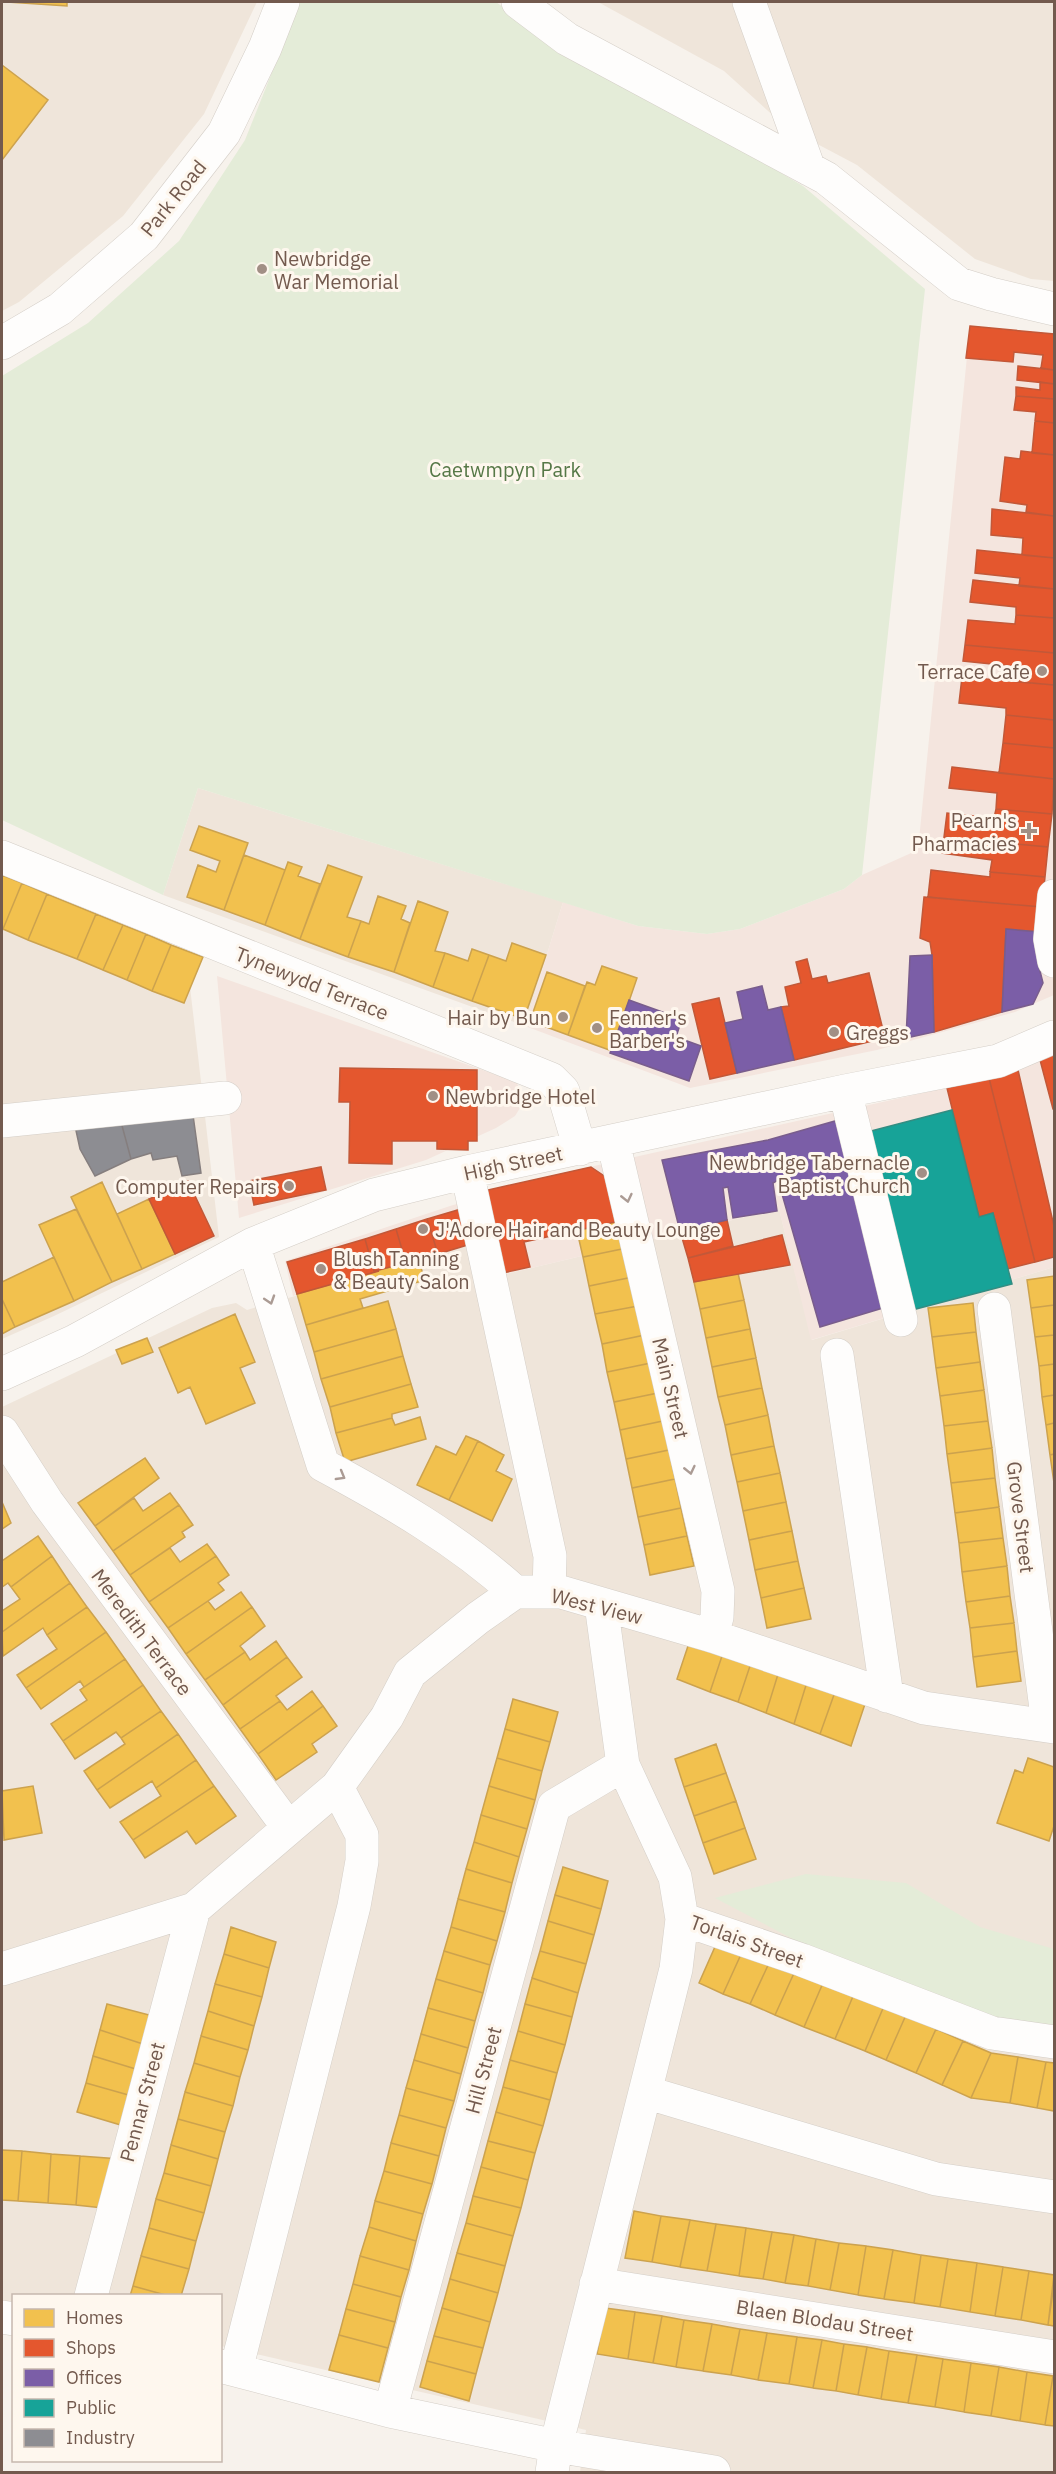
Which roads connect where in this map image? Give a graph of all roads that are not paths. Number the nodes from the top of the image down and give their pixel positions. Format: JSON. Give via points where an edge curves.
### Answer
{"nodes":[{"id":1,"x":283,"y":2,"type":"edge"},
{"id":2,"x":518,"y":2,"type":"edge"},
{"id":3,"x":749,"y":2,"type":"edge"},
{"id":4,"x":808,"y":169,"type":"junction"},
{"id":5,"x":1054,"y":309,"type":"edge"},
{"id":6,"x":2,"y":343,"type":"edge"},
{"id":7,"x":2,"y":857,"type":"edge"},
{"id":8,"x":1054,"y":896,"type":"edge"},
{"id":9,"x":1054,"y":961,"type":"edge"},
{"id":10,"x":1054,"y":1036,"type":"edge"},
{"id":11,"x":846,"y":1091,"type":"junction"},
{"id":12,"x":225,"y":1098,"type":"dead end"},
{"id":13,"x":2,"y":1122,"type":"edge"},
{"id":14,"x":613,"y":1141,"type":"junction"},
{"id":15,"x":580,"y":1149,"type":"junction"},
{"id":16,"x":467,"y":1172,"type":"junction"},
{"id":17,"x":253,"y":1244,"type":"junction"},
{"id":18,"x":994,"y":1309,"type":"dead end"},
{"id":19,"x":901,"y":1320,"type":"dead end"},
{"id":20,"x":837,"y":1355,"type":"dead end"},
{"id":21,"x":2,"y":1374,"type":"edge"},
{"id":22,"x":2,"y":1432,"type":"edge"},
{"id":23,"x":515,"y":1592,"type":"junction"},
{"id":24,"x":549,"y":1592,"type":"junction"},
{"id":25,"x":601,"y":1604,"type":"junction"},
{"id":26,"x":712,"y":1636,"type":"junction"},
{"id":27,"x":887,"y":1696,"type":"junction"},
{"id":28,"x":1051,"y":1725,"type":"edge"},
{"id":29,"x":623,"y":1765,"type":"junction"},
{"id":30,"x":337,"y":1787,"type":"junction"},
{"id":31,"x":288,"y":1827,"type":"junction"},
{"id":32,"x":194,"y":1909,"type":"junction"},
{"id":33,"x":682,"y":1919,"type":"junction"},
{"id":34,"x":2,"y":1969,"type":"edge"},
{"id":35,"x":1054,"y":2042,"type":"edge"},
{"id":36,"x":645,"y":2092,"type":"junction"},
{"id":37,"x":1054,"y":2197,"type":"edge"},
{"id":38,"x":596,"y":2284,"type":"junction"},
{"id":39,"x":91,"y":2294,"type":"edge"},
{"id":40,"x":1054,"y":2357,"type":"edge"},
{"id":41,"x":228,"y":2368,"type":"edge"},
{"id":42,"x":390,"y":2411,"type":"junction"},
{"id":43,"x":554,"y":2459,"type":"edge"},
{"id":44,"x":714,"y":2472,"type":"edge"}],
"edges":[{"from":1,"to":6,"type":"street","name":"Park Road","via":[[224,134],[144,236],[60,309]]},
{"from":2,"to":4,"type":"street","via":[[567,39]]},
{"from":3,"to":4,"type":"street"},
{"from":4,"to":5,"type":"street","via":[[826,178],[959,284]]},
{"from":7,"to":15,"type":"street","name":"Tynewydd Terrace","via":[[551,1079],[562,1091]]},
{"from":8,"to":9,"type":"street","via":[[1050,939]]},
{"from":10,"to":11,"type":"street","name":"High Street","via":[[998,1061]]},
{"from":11,"to":14,"type":"street","name":"High Street"},
{"from":11,"to":19,"type":"street"},
{"from":12,"to":13,"type":"street"},
{"from":14,"to":15,"type":"street","name":"High Street"},
{"from":14,"to":26,"type":"street","name":"Main Street","one_way":true,"via":[[718,1591]]},
{"from":15,"to":16,"type":"street","name":"High Street"},
{"from":16,"to":17,"type":"street","name":"High Street","via":[[374,1195]]},
{"from":16,"to":24,"type":"street","via":[[550,1556]]},
{"from":17,"to":21,"type":"street","name":"High Street","via":[[75,1341]]},
{"from":17,"to":23,"type":"street","one_way":true,"via":[[323,1465],[431,1528],[487,1566]]},
{"from":18,"to":28,"type":"street","name":"Grove Street"},
{"from":20,"to":27,"type":"street"},
{"from":22,"to":31,"type":"street","name":"Meredith Terrace","via":[[47,1502]]},
{"from":23,"to":24,"type":"street","name":"West View"},
{"from":23,"to":30,"type":"street","via":[[410,1673],[387,1717]]},
{"from":24,"to":25,"type":"street","name":"West View"},
{"from":25,"to":26,"type":"street","name":"West View"},
{"from":25,"to":29,"type":"street","name":"Torlais Street"},
{"from":26,"to":27,"type":"street","name":"West View"},
{"from":27,"to":28,"type":"street","name":"West View","via":[[924,1708]]},
{"from":29,"to":33,"type":"street","name":"Torlais Street","via":[[675,1877]]},
{"from":29,"to":42,"type":"street","name":"Hill Street","via":[[554,1806]]},
{"from":30,"to":31,"type":"street"},
{"from":30,"to":41,"type":"street","via":[[362,1835],[362,1861],[351,1917]]},
{"from":31,"to":32,"type":"street"},
{"from":32,"to":34,"type":"street"},
{"from":32,"to":39,"type":"street","name":"Pennar Street"},
{"from":33,"to":35,"type":"street","name":"Torlais Street","via":[[992,2033]]},
{"from":33,"to":36,"type":"street","via":[[676,1969]]},
{"from":36,"to":37,"type":"street","via":[[936,2179]]},
{"from":36,"to":38,"type":"street"},
{"from":38,"to":40,"type":"street","name":"Blaen Blodau Street"},
{"from":38,"to":43,"type":"street"},
{"from":41,"to":42,"type":"street"},
{"from":42,"to":43,"type":"street"},
{"from":43,"to":44,"type":"street"}]}
